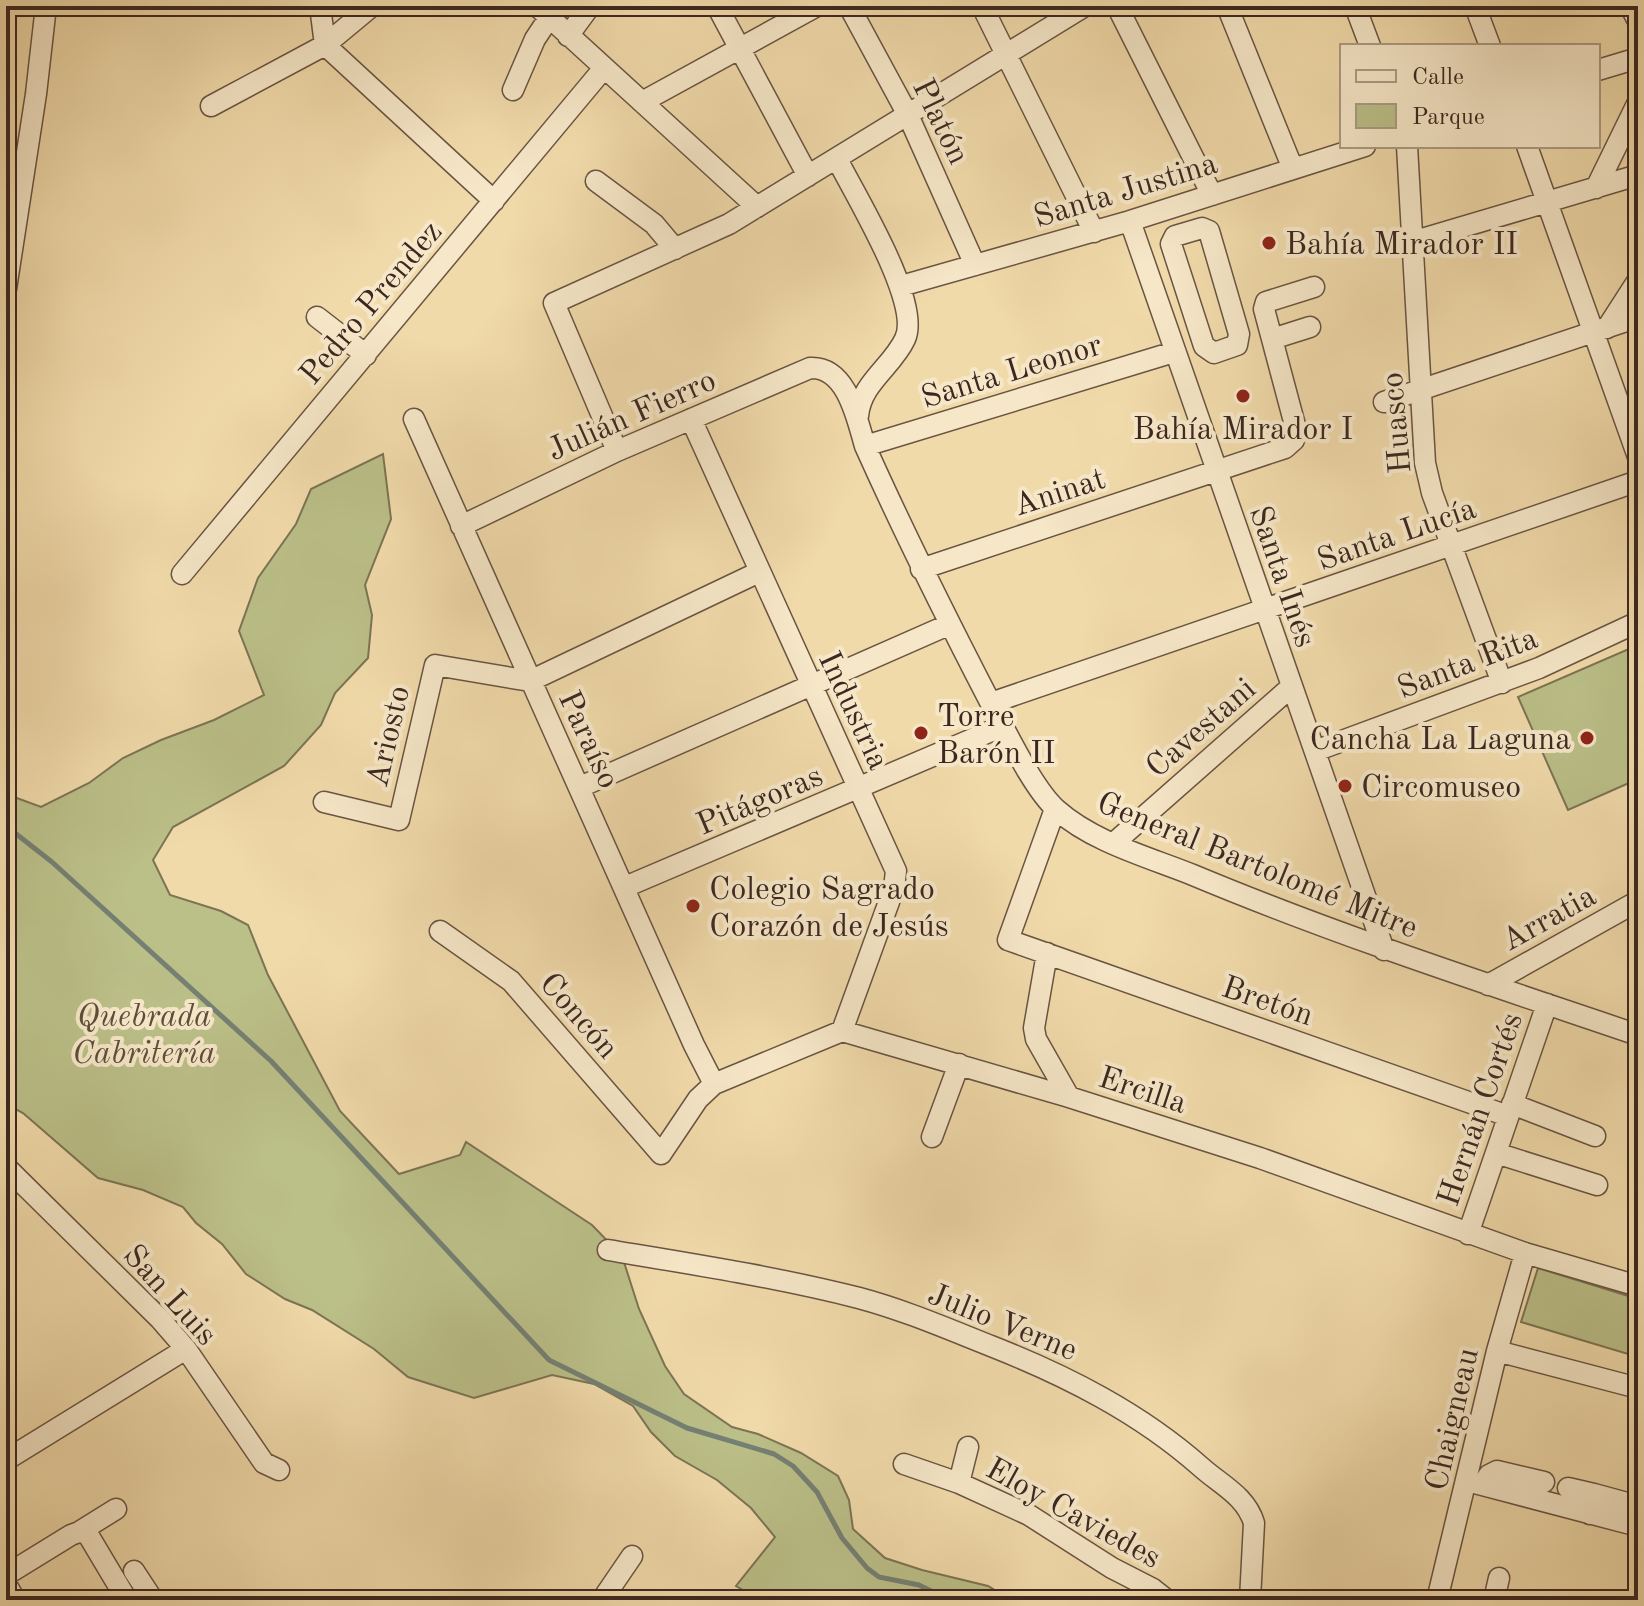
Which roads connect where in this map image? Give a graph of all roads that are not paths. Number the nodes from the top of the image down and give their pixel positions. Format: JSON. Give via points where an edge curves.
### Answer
{"nodes":[{"id":1,"x":46,"y":6,"type":"edge"},
{"id":2,"x":320,"y":6,"type":"edge"},
{"id":3,"x":372,"y":6,"type":"edge"},
{"id":4,"x":590,"y":6,"type":"edge"},
{"id":5,"x":717,"y":6,"type":"edge"},
{"id":6,"x":817,"y":6,"type":"edge"},
{"id":7,"x":849,"y":6,"type":"edge"},
{"id":8,"x":982,"y":6,"type":"edge"},
{"id":9,"x":1085,"y":6,"type":"edge"},
{"id":10,"x":1117,"y":6,"type":"edge"},
{"id":11,"x":1227,"y":6,"type":"edge"},
{"id":12,"x":1355,"y":6,"type":"edge"},
{"id":13,"x":1475,"y":6,"type":"edge"},
{"id":14,"x":1630,"y":6,"type":"edge"},
{"id":15,"x":543,"y":12,"type":"edge"},
{"id":16,"x":1638,"y":21,"type":"edge"},
{"id":17,"x":568,"y":36,"type":"junction"},
{"id":18,"x":1369,"y":44,"type":"edge"},
{"id":19,"x":1489,"y":44,"type":"edge"},
{"id":20,"x":325,"y":45,"type":"junction"},
{"id":21,"x":740,"y":48,"type":"junction"},
{"id":22,"x":1005,"y":55,"type":"junction"},
{"id":23,"x":1638,"y":58,"type":"edge"},
{"id":24,"x":604,"y":68,"type":"junction"},
{"id":25,"x":1600,"y":69,"type":"edge"},
{"id":26,"x":513,"y":90,"type":"dead end"},
{"id":27,"x":642,"y":102,"type":"junction"},
{"id":28,"x":1638,"y":102,"type":"edge"},
{"id":29,"x":211,"y":106,"type":"dead end"},
{"id":30,"x":908,"y":115,"type":"junction"},
{"id":31,"x":1359,"y":148,"type":"edge"},
{"id":32,"x":1407,"y":148,"type":"edge"},
{"id":33,"x":1528,"y":148,"type":"edge"},
{"id":34,"x":837,"y":159,"type":"junction"},
{"id":35,"x":1293,"y":169,"type":"junction"},
{"id":36,"x":1638,"y":175,"type":"edge"},
{"id":37,"x":808,"y":176,"type":"junction"},
{"id":38,"x":596,"y":181,"type":"dead end"},
{"id":39,"x":1596,"y":188,"type":"junction"},
{"id":40,"x":1212,"y":195,"type":"junction"},
{"id":41,"x":494,"y":201,"type":"junction"},
{"id":42,"x":1548,"y":203,"type":"junction"},
{"id":43,"x":757,"y":207,"type":"junction"},
{"id":44,"x":1130,"y":221,"type":"junction"},
{"id":45,"x":1094,"y":232,"type":"junction"},
{"id":46,"x":1415,"y":241,"type":"junction"},
{"id":47,"x":675,"y":249,"type":"junction"},
{"id":48,"x":975,"y":265,"type":"junction"},
{"id":49,"x":1638,"y":280,"type":"edge"},
{"id":50,"x":901,"y":286,"type":"junction"},
{"id":51,"x":1314,"y":287,"type":"dead end"},
{"id":52,"x":6,"y":289,"type":"edge"},
{"id":53,"x":317,"y":317,"type":"dead end"},
{"id":54,"x":1638,"y":317,"type":"edge"},
{"id":55,"x":1310,"y":327,"type":"dead end"},
{"id":56,"x":1599,"y":330,"type":"junction"},
{"id":57,"x":1199,"y":331,"type":"junction"},
{"id":58,"x":1272,"y":339,"type":"junction"},
{"id":59,"x":1172,"y":346,"type":"junction"},
{"id":60,"x":366,"y":355,"type":"junction"},
{"id":61,"x":828,"y":371,"type":"joint"},
{"id":62,"x":1420,"y":389,"type":"junction"},
{"id":63,"x":1384,"y":402,"type":"dead end"},
{"id":64,"x":858,"y":416,"type":"junction"},
{"id":65,"x":414,"y":419,"type":"dead end"},
{"id":66,"x":691,"y":419,"type":"junction"},
{"id":67,"x":865,"y":446,"type":"junction"},
{"id":68,"x":617,"y":451,"type":"junction"},
{"id":69,"x":1638,"y":457,"type":"edge"},
{"id":70,"x":1216,"y":470,"type":"junction"},
{"id":71,"x":1638,"y":481,"type":"edge"},
{"id":72,"x":461,"y":526,"type":"junction"},
{"id":73,"x":1452,"y":545,"type":"junction"},
{"id":74,"x":921,"y":569,"type":"junction"},
{"id":75,"x":759,"y":572,"type":"junction"},
{"id":76,"x":182,"y":574,"type":"dead end"},
{"id":77,"x":1264,"y":610,"type":"junction"},
{"id":78,"x":1638,"y":622,"type":"edge"},
{"id":79,"x":948,"y":625,"type":"junction"},
{"id":80,"x":530,"y":681,"type":"junction"},
{"id":81,"x":1502,"y":683,"type":"junction"},
{"id":82,"x":812,"y":687,"type":"junction"},
{"id":83,"x":1291,"y":687,"type":"junction"},
{"id":84,"x":991,"y":703,"type":"junction"},
{"id":85,"x":1003,"y":726,"type":"junction"},
{"id":86,"x":1315,"y":751,"type":"junction"},
{"id":87,"x":580,"y":787,"type":"junction"},
{"id":88,"x":859,"y":789,"type":"junction"},
{"id":89,"x":324,"y":802,"type":"dead end"},
{"id":90,"x":1055,"y":809,"type":"junction"},
{"id":91,"x":1114,"y":843,"type":"junction"},
{"id":92,"x":625,"y":887,"type":"junction"},
{"id":93,"x":1638,"y":901,"type":"edge"},
{"id":94,"x":440,"y":931,"type":"dead end"},
{"id":95,"x":1384,"y":950,"type":"junction"},
{"id":96,"x":1047,"y":953,"type":"junction"},
{"id":97,"x":1488,"y":985,"type":"junction"},
{"id":98,"x":1547,"y":1004,"type":"junction"},
{"id":99,"x":842,"y":1031,"type":"junction"},
{"id":100,"x":1638,"y":1035,"type":"edge"},
{"id":101,"x":959,"y":1064,"type":"junction"},
{"id":102,"x":714,"y":1084,"type":"junction"},
{"id":103,"x":1069,"y":1097,"type":"junction"},
{"id":104,"x":1510,"y":1110,"type":"junction"},
{"id":105,"x":1595,"y":1136,"type":"dead end"},
{"id":106,"x":932,"y":1137,"type":"dead end"},
{"id":107,"x":1496,"y":1153,"type":"junction"},
{"id":108,"x":6,"y":1167,"type":"edge"},
{"id":109,"x":1597,"y":1185,"type":"dead end"},
{"id":110,"x":1468,"y":1234,"type":"junction"},
{"id":111,"x":608,"y":1250,"type":"dead end"},
{"id":112,"x":1525,"y":1253,"type":"junction"},
{"id":113,"x":1638,"y":1286,"type":"edge"},
{"id":114,"x":186,"y":1349,"type":"junction"},
{"id":115,"x":1497,"y":1351,"type":"junction"},
{"id":116,"x":1638,"y":1388,"type":"edge"},
{"id":117,"x":968,"y":1447,"type":"dead end"},
{"id":118,"x":6,"y":1460,"type":"edge"},
{"id":119,"x":904,"y":1464,"type":"dead end"},
{"id":120,"x":279,"y":1470,"type":"dead end"},
{"id":121,"x":1544,"y":1482,"type":"dead end"},
{"id":122,"x":959,"y":1483,"type":"junction"},
{"id":123,"x":1475,"y":1483,"type":"junction"},
{"id":124,"x":1568,"y":1488,"type":"dead end"},
{"id":125,"x":1592,"y":1504,"type":"junction"},
{"id":126,"x":1638,"y":1506,"type":"edge"},
{"id":127,"x":116,"y":1509,"type":"dead end"},
{"id":128,"x":1638,"y":1526,"type":"edge"},
{"id":129,"x":79,"y":1532,"type":"junction"},
{"id":130,"x":632,"y":1556,"type":"dead end"},
{"id":131,"x":134,"y":1571,"type":"dead end"},
{"id":132,"x":6,"y":1575,"type":"edge"},
{"id":133,"x":1499,"y":1578,"type":"dead end"},
{"id":134,"x":6,"y":1584,"type":"edge"},
{"id":135,"x":15,"y":1600,"type":"edge"},
{"id":136,"x":127,"y":1600,"type":"edge"},
{"id":137,"x":153,"y":1600,"type":"edge"},
{"id":138,"x":602,"y":1600,"type":"edge"},
{"id":139,"x":1167,"y":1600,"type":"edge"},
{"id":140,"x":1250,"y":1600,"type":"edge"},
{"id":141,"x":1437,"y":1600,"type":"edge"},
{"id":142,"x":1494,"y":1600,"type":"edge"}],
"edges":[{"from":1,"to":52,"type":"street"},
{"from":2,"to":20,"type":"street"},
{"from":3,"to":20,"type":"street"},
{"from":4,"to":17,"type":"street"},
{"from":5,"to":21,"type":"street"},
{"from":6,"to":21,"type":"street"},
{"from":7,"to":30,"type":"street","name":"Platón"},
{"from":8,"to":22,"type":"street"},
{"from":9,"to":22,"type":"street"},
{"from":10,"to":40,"type":"street"},
{"from":11,"to":35,"type":"street"},
{"from":12,"to":18,"type":"street"},
{"from":13,"to":19,"type":"street"},
{"from":14,"to":16,"type":"street"},
{"from":15,"to":17,"type":"street"},
{"from":15,"to":26,"type":"street"},
{"from":17,"to":24,"type":"street"},
{"from":20,"to":29,"type":"street"},
{"from":20,"to":41,"type":"street"},
{"from":21,"to":27,"type":"street"},
{"from":21,"to":37,"type":"street"},
{"from":22,"to":30,"type":"street"},
{"from":22,"to":45,"type":"street"},
{"from":23,"to":25,"type":"street"},
{"from":24,"to":27,"type":"street"},
{"from":24,"to":41,"type":"street","name":"Pedro Prendez"},
{"from":27,"to":43,"type":"street"},
{"from":28,"to":39,"type":"street"},
{"from":30,"to":34,"type":"street"},
{"from":30,"to":48,"type":"street","name":"Platón"},
{"from":31,"to":35,"type":"street","name":"Santa Justina"},
{"from":32,"to":46,"type":"street","name":"Huasco"},
{"from":33,"to":42,"type":"street"},
{"from":34,"to":37,"type":"street"},
{"from":34,"to":50,"type":"street"},
{"from":35,"to":40,"type":"street","name":"Santa Justina"},
{"from":36,"to":39,"type":"street"},
{"from":37,"to":43,"type":"street"},
{"from":38,"to":47,"type":"street","via":[[654,224]]},
{"from":39,"to":42,"type":"street"},
{"from":40,"to":44,"type":"street","name":"Santa Justina"},
{"from":41,"to":60,"type":"street","name":"Pedro Prendez"},
{"from":42,"to":46,"type":"street"},
{"from":42,"to":56,"type":"street"},
{"from":43,"to":47,"type":"street"},
{"from":44,"to":45,"type":"street","name":"Santa Justina"},
{"from":44,"to":59,"type":"street","name":"Santa Inés"},
{"from":45,"to":48,"type":"street","name":"Santa Justina"},
{"from":46,"to":62,"type":"street","name":"Huasco"},
{"from":47,"to":68,"type":"street","via":[[554,303]]},
{"from":48,"to":50,"type":"street","name":"Santa Justina"},
{"from":49,"to":56,"type":"street"},
{"from":50,"to":64,"type":"street","via":[[908,310],[905,341],[865,391]]},
{"from":51,"to":58,"type":"street","via":[[1266,302]]},
{"from":53,"to":60,"type":"street"},
{"from":54,"to":56,"type":"street"},
{"from":55,"to":58,"type":"street"},
{"from":56,"to":62,"type":"street"},
{"from":56,"to":69,"type":"street"},
{"from":57,"to":57,"type":"street","via":[[1204,346],[1214,353],[1239,340],[1209,231],[1202,228],[1175,236],[1171,244]]},
{"from":57,"to":59,"type":"street","name":"Santa Leonor"},
{"from":58,"to":70,"type":"street","name":"Aninat","via":[[1296,429],[1294,440],[1285,448]]},
{"from":59,"to":67,"type":"street","name":"Santa Leonor"},
{"from":59,"to":70,"type":"street","name":"Santa Inés"},
{"from":60,"to":76,"type":"street","name":"Pedro Prendez"},
{"from":61,"to":64,"type":"street","name":"General Bartolomé Mitre"},
{"from":61,"to":66,"type":"street","name":"Julián Fierro","via":[[810,368]]},
{"from":62,"to":63,"type":"street"},
{"from":62,"to":73,"type":"street","name":"Huasco","via":[[1425,463]]},
{"from":64,"to":67,"type":"street","name":"General Bartolomé Mitre"},
{"from":65,"to":72,"type":"street","name":"Paraíso"},
{"from":66,"to":68,"type":"street","name":"Julián Fierro"},
{"from":66,"to":75,"type":"street","name":"Industria"},
{"from":67,"to":74,"type":"street","name":"General Bartolomé Mitre"},
{"from":68,"to":72,"type":"street","name":"Julián Fierro"},
{"from":70,"to":74,"type":"street","name":"Aninat"},
{"from":70,"to":77,"type":"street","name":"Santa Inés"},
{"from":71,"to":73,"type":"street","name":"Santa Lucía"},
{"from":72,"to":80,"type":"street","name":"Paraíso"},
{"from":73,"to":77,"type":"street","name":"Santa Lucía"},
{"from":73,"to":81,"type":"street","name":"Huasco"},
{"from":74,"to":79,"type":"street","name":"General Bartolomé Mitre"},
{"from":75,"to":80,"type":"street"},
{"from":75,"to":82,"type":"street","name":"Industria"},
{"from":77,"to":83,"type":"street","name":"Santa Inés"},
{"from":77,"to":84,"type":"street","name":"Santa Lucía"},
{"from":78,"to":81,"type":"street","name":"Santa Rita"},
{"from":79,"to":82,"type":"street"},
{"from":79,"to":84,"type":"street","name":"General Bartolomé Mitre"},
{"from":80,"to":87,"type":"street","name":"Paraíso"},
{"from":80,"to":89,"type":"street","name":"Ariosto","via":[[435,665],[399,820]]},
{"from":81,"to":86,"type":"street","name":"Santa Rita"},
{"from":82,"to":87,"type":"street"},
{"from":82,"to":88,"type":"street","name":"Industria"},
{"from":83,"to":86,"type":"street","name":"Santa Inés"},
{"from":83,"to":91,"type":"street","name":"Cavestani"},
{"from":84,"to":85,"type":"street","name":"General Bartolomé Mitre"},
{"from":85,"to":88,"type":"street","name":"Pitágoras"},
{"from":85,"to":90,"type":"street","name":"General Bartolomé Mitre"},
{"from":86,"to":95,"type":"street","name":"Santa Inés"},
{"from":87,"to":92,"type":"street","name":"Paraíso"},
{"from":88,"to":92,"type":"street","name":"Pitágoras"},
{"from":88,"to":99,"type":"street","name":"Industria","via":[[897,880]]},
{"from":90,"to":91,"type":"street","name":"General Bartolomé Mitre"},
{"from":90,"to":96,"type":"street","name":"Bretón","via":[[1008,940]]},
{"from":91,"to":95,"type":"street","name":"General Bartolomé Mitre"},
{"from":92,"to":102,"type":"street","name":"Paraíso"},
{"from":93,"to":97,"type":"street","name":"Arratia"},
{"from":94,"to":102,"type":"street","name":"Concón","via":[[511,981],[661,1154]]},
{"from":95,"to":97,"type":"street","name":"General Bartolomé Mitre"},
{"from":96,"to":103,"type":"street","via":[[1034,1028]]},
{"from":96,"to":104,"type":"street","name":"Bretón"},
{"from":97,"to":98,"type":"street","name":"General Bartolomé Mitre"},
{"from":98,"to":100,"type":"street","name":"General Bartolomé Mitre"},
{"from":98,"to":104,"type":"street","name":"Hernán Cortés"},
{"from":99,"to":101,"type":"street","name":"Ercilla"},
{"from":99,"to":102,"type":"street"},
{"from":101,"to":103,"type":"street","name":"Ercilla"},
{"from":101,"to":106,"type":"street"},
{"from":103,"to":110,"type":"street","name":"Ercilla","via":[[1260,1158]]},
{"from":104,"to":105,"type":"street","name":"Bretón"},
{"from":104,"to":107,"type":"street","name":"Hernán Cortés"},
{"from":107,"to":109,"type":"street"},
{"from":107,"to":110,"type":"street","name":"Hernán Cortés"},
{"from":108,"to":114,"type":"street","name":"San Luis"},
{"from":110,"to":112,"type":"street","name":"Ercilla"},
{"from":111,"to":140,"type":"street","name":"Julio Verne","via":[[862,1299],[1032,1362],[1100,1395],[1179,1447],[1251,1511]]},
{"from":112,"to":113,"type":"street","name":"Ercilla"},
{"from":112,"to":115,"type":"street","name":"Chaigneau"},
{"from":114,"to":118,"type":"street"},
{"from":114,"to":120,"type":"street","name":"San Luis","via":[[264,1463]]},
{"from":115,"to":116,"type":"street"},
{"from":115,"to":123,"type":"street","name":"Chaigneau"},
{"from":117,"to":122,"type":"street"},
{"from":119,"to":122,"type":"street","name":"Eloy Caviedes"},
{"from":121,"to":123,"type":"street","via":[[1497,1471]]},
{"from":122,"to":139,"type":"street","name":"Eloy Caviedes","via":[[1029,1515]]},
{"from":123,"to":125,"type":"street"},
{"from":123,"to":141,"type":"street","name":"Chaigneau"},
{"from":124,"to":125,"type":"street"},
{"from":125,"to":126,"type":"street"},
{"from":125,"to":128,"type":"street"},
{"from":127,"to":129,"type":"street"},
{"from":129,"to":132,"type":"street"},
{"from":129,"to":136,"type":"street","via":[[87,1533]]},
{"from":130,"to":138,"type":"street"},
{"from":131,"to":137,"type":"street"},
{"from":133,"to":142,"type":"street"},
{"from":134,"to":135,"type":"street"}]}
